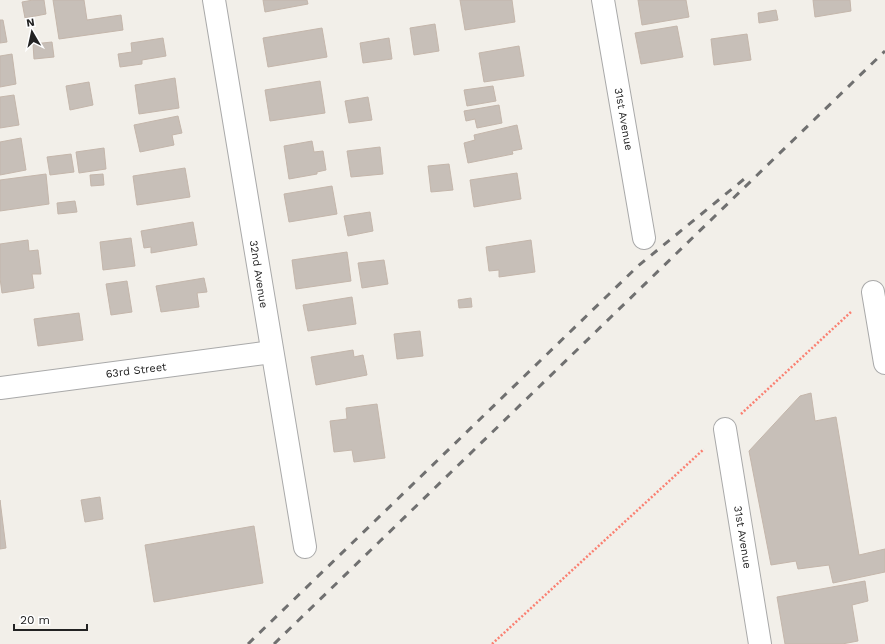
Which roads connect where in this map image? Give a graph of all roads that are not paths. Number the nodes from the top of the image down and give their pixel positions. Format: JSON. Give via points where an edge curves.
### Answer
{"nodes":[{"id":1,"x":214,"y":0,"type":"edge"},
{"id":2,"x":603,"y":0,"type":"edge"},
{"id":3,"x":644,"y":238,"type":"dead end"},
{"id":4,"x":873,"y":292,"type":"road end"},
{"id":5,"x":272,"y":352,"type":"junction"},
{"id":6,"x":885,"y":363,"type":"edge"},
{"id":7,"x":0,"y":388,"type":"edge"},
{"id":8,"x":725,"y":429,"type":"road end"},
{"id":9,"x":305,"y":547,"type":"dead end"},
{"id":10,"x":760,"y":644,"type":"edge"}],
"edges":[{"from":1,"to":5,"type":"street","name":"32nd Avenue"},
{"from":2,"to":3,"type":"street","name":"31st Avenue"},
{"from":4,"to":6,"type":"street"},
{"from":5,"to":7,"type":"street","name":"63rd Street"},
{"from":5,"to":9,"type":"street","name":"32nd Avenue"},
{"from":8,"to":10,"type":"street","name":"31st Avenue"}]}
